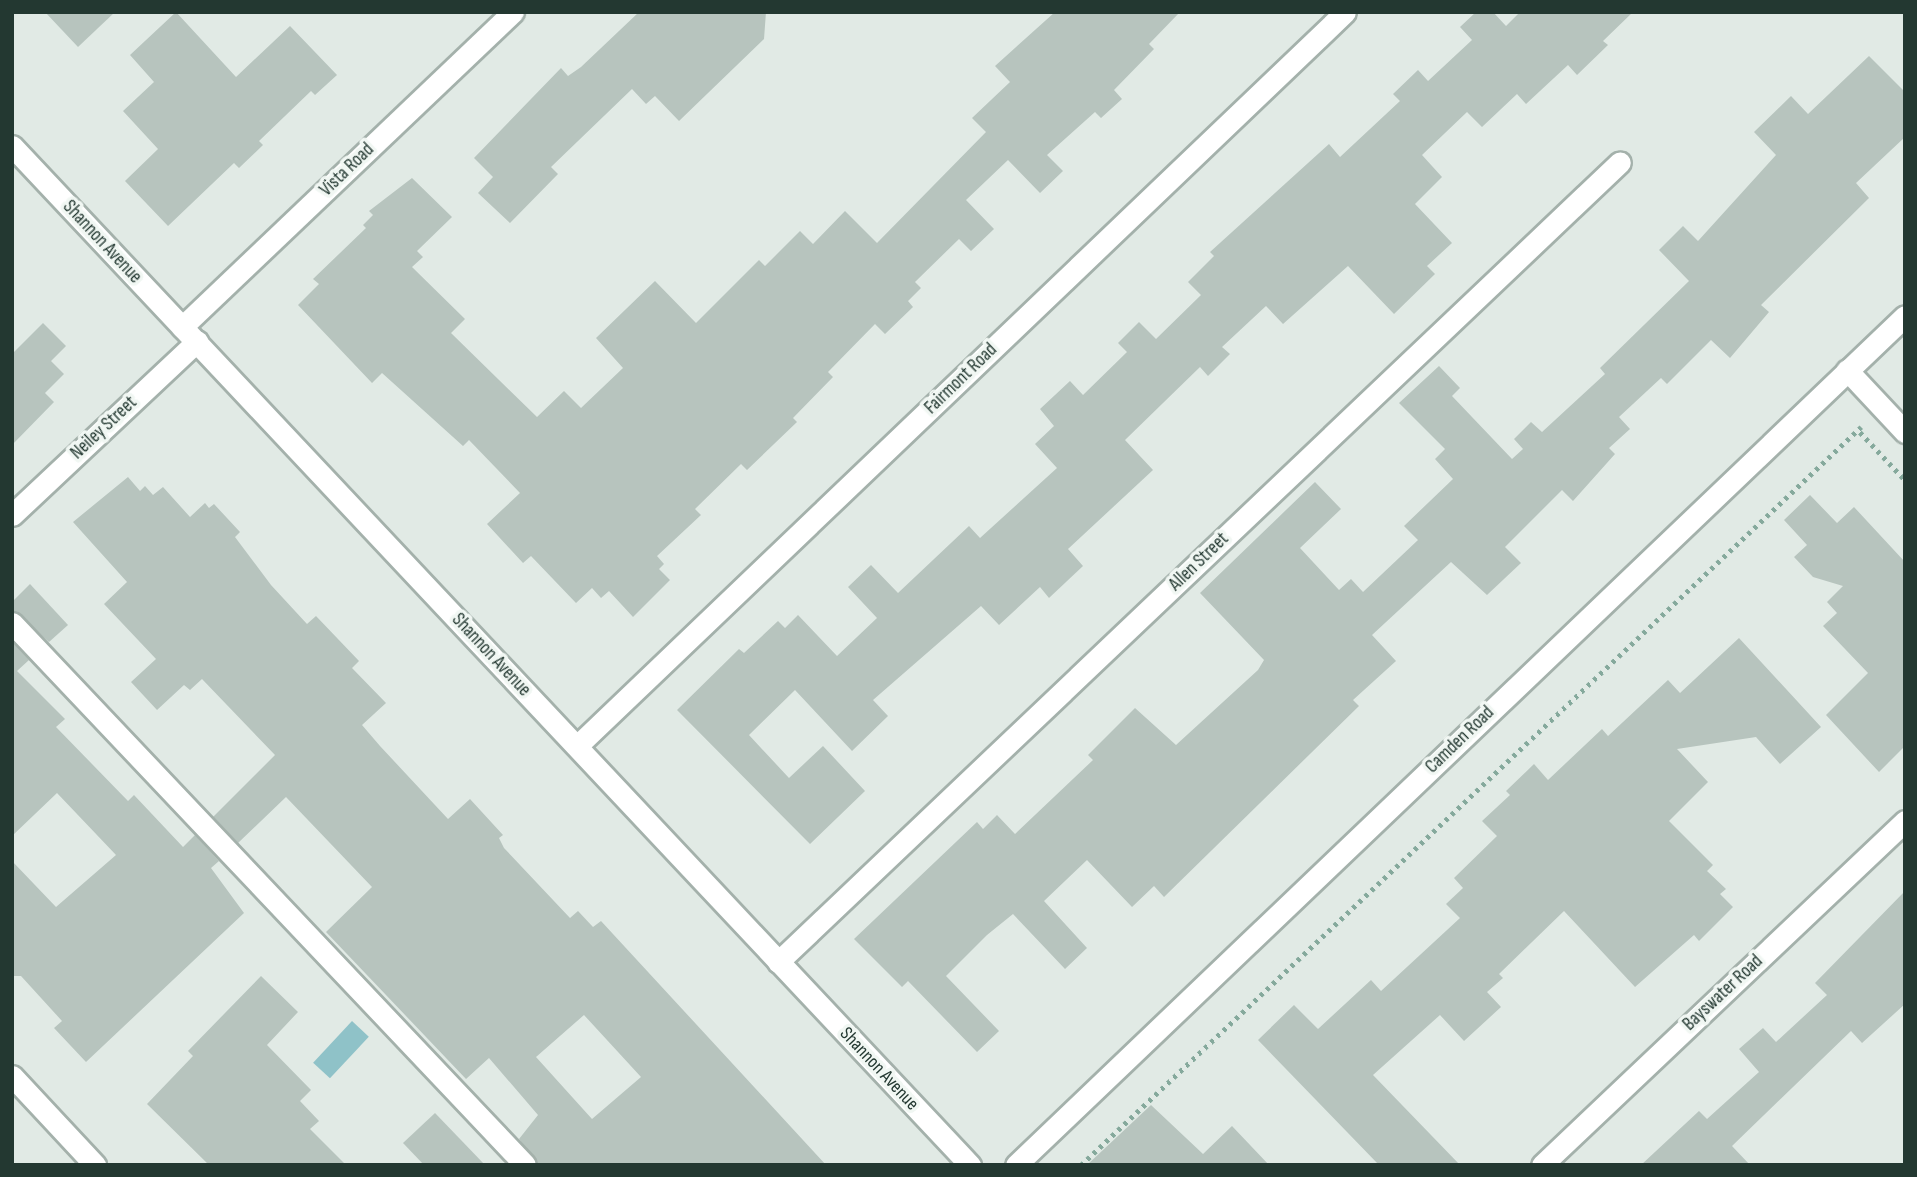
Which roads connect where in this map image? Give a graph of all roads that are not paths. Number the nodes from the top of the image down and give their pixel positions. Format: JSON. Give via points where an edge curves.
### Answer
{"nodes":[{"id":1,"x":513,"y":12,"type":"edge"},
{"id":2,"x":1345,"y":12,"type":"edge"},
{"id":3,"x":12,"y":146,"type":"edge"},
{"id":4,"x":1620,"y":162,"type":"dead end"},
{"id":5,"x":1905,"y":316,"type":"edge"},
{"id":6,"x":189,"y":334,"type":"junction"},
{"id":7,"x":1847,"y":370,"type":"junction"},
{"id":8,"x":1905,"y":432,"type":"edge"},
{"id":9,"x":12,"y":515,"type":"edge"},
{"id":10,"x":12,"y":623,"type":"edge"},
{"id":11,"x":577,"y":746,"type":"junction"},
{"id":12,"x":1905,"y":821,"type":"edge"},
{"id":13,"x":778,"y":962,"type":"junction"},
{"id":14,"x":12,"y":1076,"type":"edge"},
{"id":15,"x":95,"y":1165,"type":"edge"},
{"id":16,"x":525,"y":1165,"type":"edge"},
{"id":17,"x":970,"y":1165,"type":"edge"},
{"id":18,"x":1016,"y":1165,"type":"edge"},
{"id":19,"x":1542,"y":1165,"type":"edge"}],
"edges":[{"from":1,"to":6,"type":"street","name":"Vista Road"},
{"from":2,"to":11,"type":"street","name":"Fairmont Road"},
{"from":3,"to":6,"type":"street","name":"Shannon Avenue"},
{"from":4,"to":13,"type":"street","name":"Allen Street"},
{"from":5,"to":7,"type":"street","name":"Camden Road"},
{"from":6,"to":9,"type":"street","name":"Neiley Street"},
{"from":6,"to":11,"type":"street","name":"Shannon Avenue"},
{"from":7,"to":8,"type":"street"},
{"from":7,"to":18,"type":"street","name":"Camden Road"},
{"from":10,"to":16,"type":"street"},
{"from":11,"to":13,"type":"street","name":"Shannon Avenue"},
{"from":12,"to":19,"type":"street","name":"Bayswater Road"},
{"from":13,"to":17,"type":"street","name":"Shannon Avenue"},
{"from":14,"to":15,"type":"street"}]}
